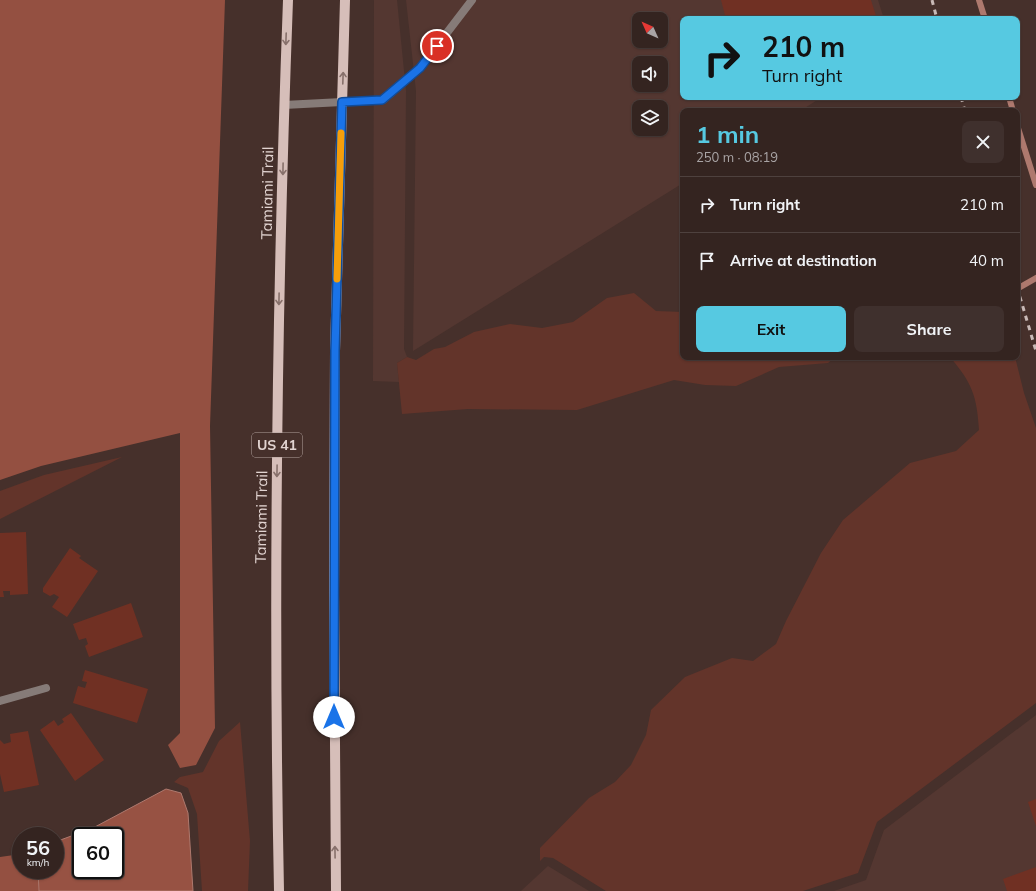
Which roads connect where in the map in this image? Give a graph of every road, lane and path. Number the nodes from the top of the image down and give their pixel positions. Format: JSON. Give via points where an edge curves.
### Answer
{"nodes":[{"id":1,"x":288,"y":0,"type":"edge"},
{"id":2,"x":345,"y":0,"type":"edge"},
{"id":3,"x":472,"y":0,"type":"edge"},
{"id":4,"x":342,"y":102,"type":"junction"},
{"id":5,"x":284,"y":105,"type":"junction"},
{"id":6,"x":46,"y":688,"type":"dead end"},
{"id":7,"x":0,"y":701,"type":"edge"},
{"id":8,"x":279,"y":891,"type":"edge"},
{"id":9,"x":336,"y":891,"type":"edge"}],
"edges":[{"from":1,"to":5,"type":"main road","name":"Tamiami Trail","number":"US 41","one_way":true},
{"from":4,"to":2,"type":"main road","one_way":true},
{"from":3,"to":4,"type":"street","via":[[420,68],[382,100]]},
{"from":4,"to":5,"type":"street"},
{"from":9,"to":4,"type":"main road","one_way":true,"via":[[335,351]]},
{"from":5,"to":8,"type":"main road","name":"Tamiami Trail","number":"US 41","one_way":true,"via":[[275,584]]},
{"from":6,"to":7,"type":"street"}]}
